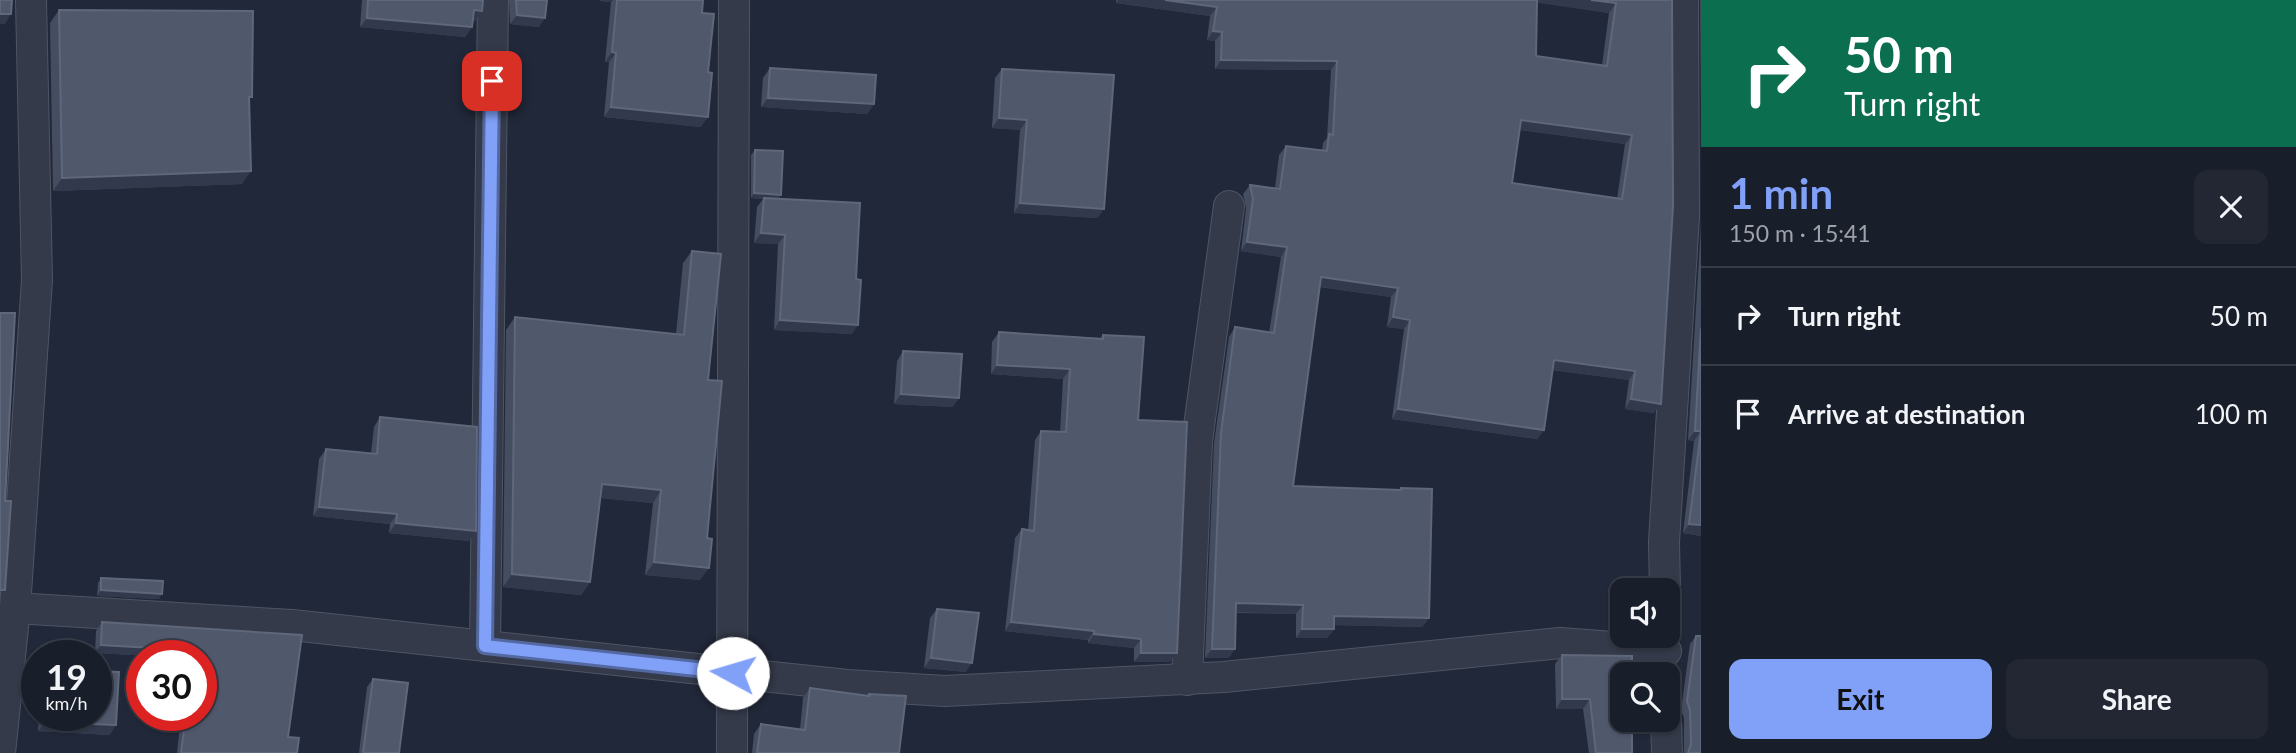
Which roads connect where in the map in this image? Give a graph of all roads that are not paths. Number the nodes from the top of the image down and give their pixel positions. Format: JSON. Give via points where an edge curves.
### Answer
{"nodes":[{"id":1,"x":31,"y":0,"type":"edge"},
{"id":2,"x":493,"y":0,"type":"edge"},
{"id":3,"x":734,"y":0,"type":"edge"},
{"id":4,"x":1683,"y":0,"type":"edge"},
{"id":5,"x":1229,"y":206,"type":"dead end"},
{"id":6,"x":1665,"y":578,"type":"edge"},
{"id":7,"x":15,"y":608,"type":"junction"},
{"id":8,"x":485,"y":646,"type":"junction"},
{"id":9,"x":1666,"y":653,"type":"edge"},
{"id":10,"x":733,"y":673,"type":"junction"},
{"id":11,"x":1187,"y":680,"type":"junction"},
{"id":12,"x":1667,"y":732,"type":"edge"},
{"id":13,"x":1,"y":753,"type":"edge"},
{"id":14,"x":732,"y":753,"type":"edge"},
{"id":15,"x":1667,"y":753,"type":"edge"}],
"edges":[{"from":1,"to":7,"type":"street","via":[[37,280]]},
{"from":2,"to":8,"type":"street"},
{"from":3,"to":10,"type":"street"},
{"from":4,"to":6,"type":"street","via":[[1684,216]]},
{"from":5,"to":11,"type":"street","via":[[1197,441]]},
{"from":7,"to":8,"type":"street","via":[[292,625]]},
{"from":7,"to":13,"type":"street"},
{"from":8,"to":10,"type":"street"},
{"from":9,"to":11,"type":"street","via":[[1560,643]]},
{"from":10,"to":11,"type":"street","via":[[945,691]]},
{"from":10,"to":14,"type":"street"},
{"from":12,"to":15,"type":"street"}]}
